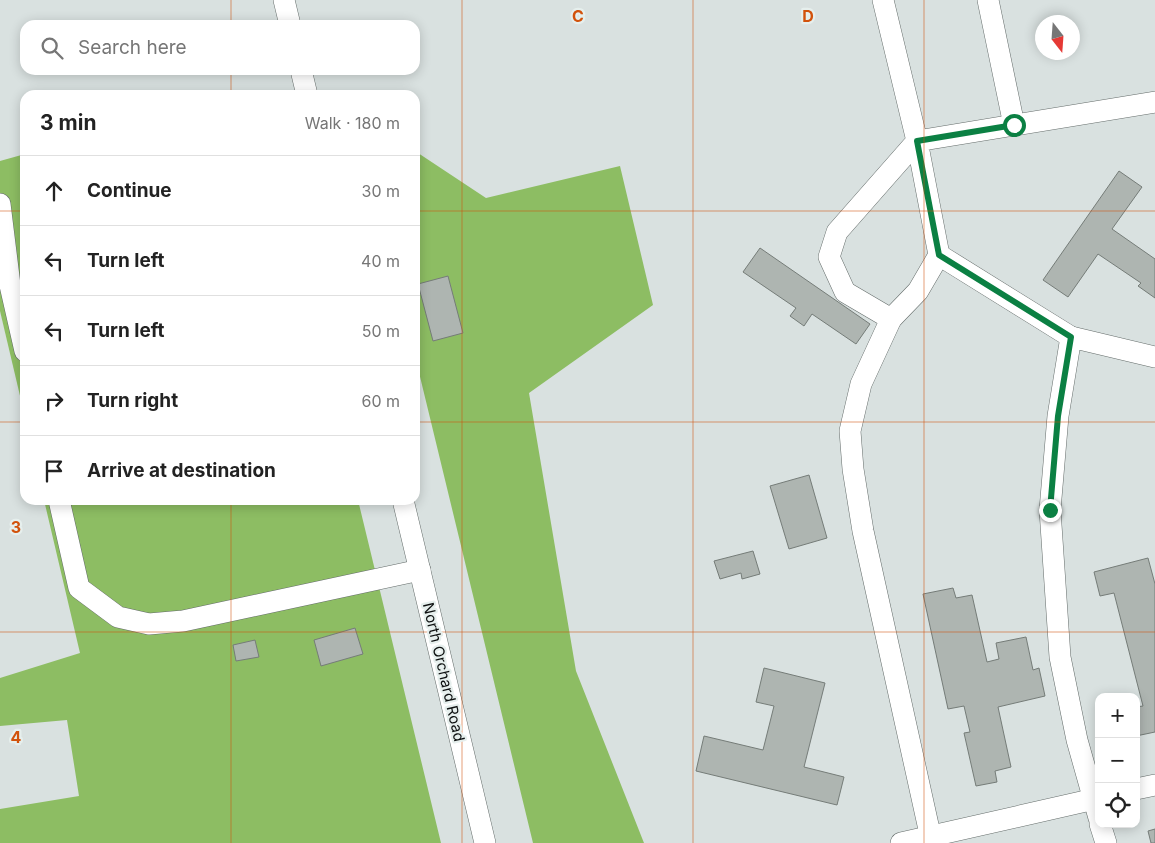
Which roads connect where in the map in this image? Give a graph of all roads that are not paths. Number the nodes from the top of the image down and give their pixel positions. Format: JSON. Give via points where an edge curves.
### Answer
{"nodes":[{"id":1,"x":284,"y":0,"type":"edge"},
{"id":2,"x":883,"y":0,"type":"edge"},
{"id":3,"x":988,"y":0,"type":"edge"},
{"id":4,"x":289,"y":20,"type":"edge"},
{"id":5,"x":302,"y":75,"type":"edge"},
{"id":6,"x":306,"y":90,"type":"edge"},
{"id":7,"x":1155,"y":102,"type":"edge"},
{"id":8,"x":1014,"y":125,"type":"junction"},
{"id":9,"x":917,"y":141,"type":"junction"},
{"id":10,"x":0,"y":204,"type":"edge"},
{"id":11,"x":939,"y":255,"type":"junction"},
{"id":12,"x":891,"y":319,"type":"junction"},
{"id":13,"x":20,"y":329,"type":"edge"},
{"id":14,"x":1071,"y":337,"type":"junction"},
{"id":15,"x":1155,"y":357,"type":"edge"},
{"id":16,"x":60,"y":505,"type":"edge"},
{"id":17,"x":404,"y":505,"type":"edge"},
{"id":18,"x":420,"y":570,"type":"junction"},
{"id":19,"x":1155,"y":785,"type":"edge"},
{"id":20,"x":1140,"y":788,"type":"edge"},
{"id":21,"x":1095,"y":798,"type":"edge"},
{"id":22,"x":1095,"y":805,"type":"edge"},
{"id":23,"x":1101,"y":828,"type":"edge"},
{"id":24,"x":931,"y":840,"type":"edge"},
{"id":25,"x":485,"y":843,"type":"edge"},
{"id":26,"x":901,"y":843,"type":"edge"},
{"id":27,"x":1106,"y":843,"type":"edge"}],
"edges":[{"from":1,"to":4,"type":"street"},
{"from":2,"to":9,"type":"street"},
{"from":3,"to":8,"type":"street"},
{"from":5,"to":6,"type":"street"},
{"from":7,"to":8,"type":"street"},
{"from":8,"to":9,"type":"street"},
{"from":9,"to":11,"type":"street"},
{"from":9,"to":12,"type":"street","via":[[838,232],[829,257],[845,292]]},
{"from":10,"to":13,"type":"street","via":[[10,285]]},
{"from":11,"to":12,"type":"street","via":[[918,291]]},
{"from":11,"to":14,"type":"street"},
{"from":12,"to":24,"type":"street","via":[[861,384],[850,431],[852,460],[863,531]]},
{"from":14,"to":15,"type":"street"},
{"from":14,"to":21,"type":"street","via":[[1058,416],[1050,510],[1060,657],[1077,740]]},
{"from":16,"to":18,"type":"street","via":[[79,588],[118,617],[149,624],[183,621]]},
{"from":17,"to":18,"type":"street","name":"North Orchard Road"},
{"from":18,"to":25,"type":"street","name":"North Orchard Road"},
{"from":19,"to":20,"type":"street"},
{"from":22,"to":24,"type":"street"},
{"from":23,"to":27,"type":"street"},
{"from":24,"to":26,"type":"street"}]}
